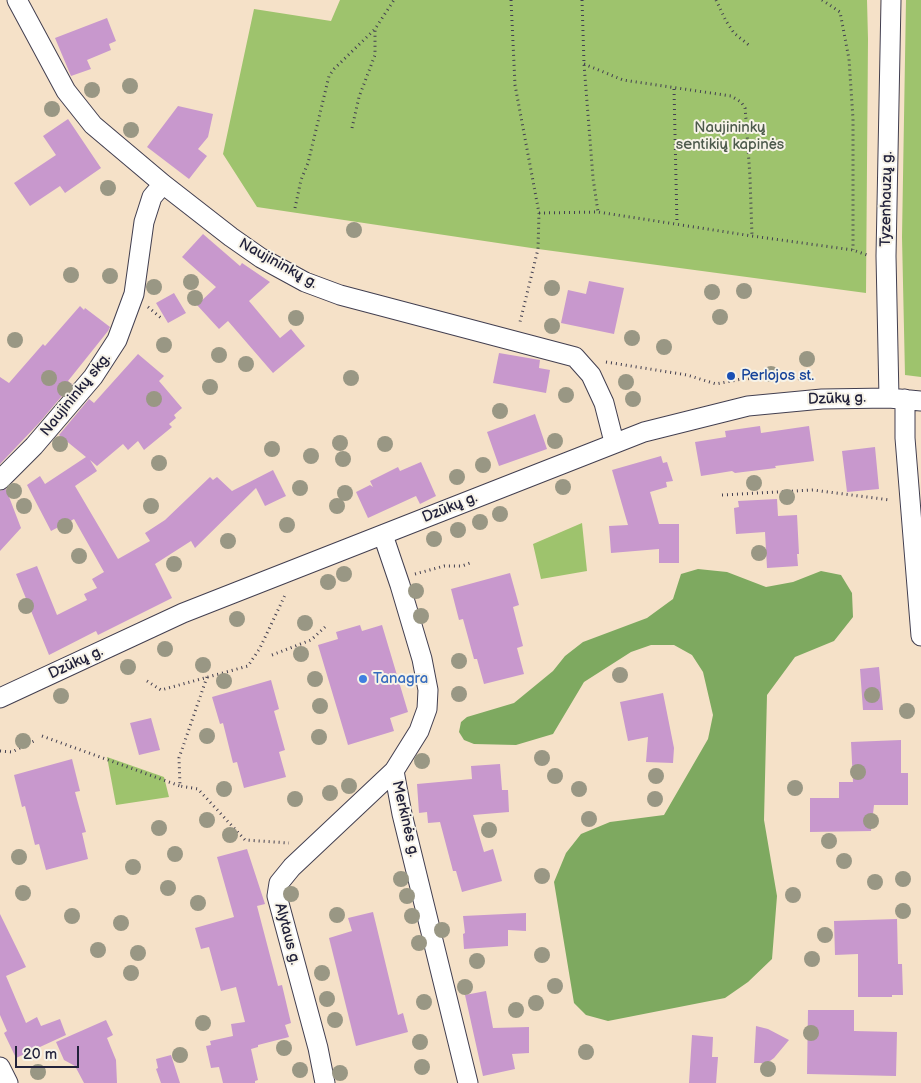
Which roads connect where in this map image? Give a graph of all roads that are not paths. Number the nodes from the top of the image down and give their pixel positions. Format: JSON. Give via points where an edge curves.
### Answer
{"nodes":[{"id":1,"x":17,"y":0,"type":"edge"},
{"id":2,"x":891,"y":0,"type":"edge"},
{"id":3,"x":163,"y":184,"type":"junction"},
{"id":4,"x":905,"y":399,"type":"edge"},
{"id":5,"x":614,"y":442,"type":"junction"},
{"id":6,"x":0,"y":480,"type":"edge"},
{"id":7,"x":383,"y":535,"type":"junction"},
{"id":8,"x":921,"y":636,"type":"edge"},
{"id":9,"x":0,"y":698,"type":"edge"},
{"id":10,"x":394,"y":771,"type":"junction"},
{"id":11,"x":0,"y":1068,"type":"edge"},
{"id":12,"x":8,"y":1083,"type":"edge"},
{"id":13,"x":325,"y":1083,"type":"edge"},
{"id":14,"x":468,"y":1083,"type":"edge"}],
"edges":[{"from":1,"to":3,"type":"street","name":"Naujininkų g.","via":[[66,91],[94,125]]},
{"from":2,"to":4,"type":"street","name":"Tyzenhauzų g.","via":[[886,256]]},
{"from":3,"to":5,"type":"street","name":"Naujininkų g.","via":[[261,258],[305,282],[383,308],[575,357],[591,375],[604,403]]},
{"from":3,"to":6,"type":"street","name":"Naujininkų skg.","via":[[152,197],[144,222],[134,294],[118,340],[93,377]]},
{"from":4,"to":5,"type":"street","name":"Dzūkų g.","via":[[822,399],[748,406]]},
{"from":4,"to":8,"type":"street","name":"Tyzenhauzų g.","via":[[905,438]]},
{"from":5,"to":7,"type":"street","name":"Dzūkų g."},
{"from":7,"to":9,"type":"street","name":"Dzūkų g.","via":[[183,613]]},
{"from":7,"to":10,"type":"street","name":"Merkinės g.","via":[[422,659],[428,690],[427,709],[419,731]]},
{"from":10,"to":13,"type":"street","name":"Alytaus g.","via":[[292,866],[279,884],[277,896]]},
{"from":10,"to":14,"type":"street","name":"Merkinės g."},
{"from":11,"to":12,"type":"street"}]}
